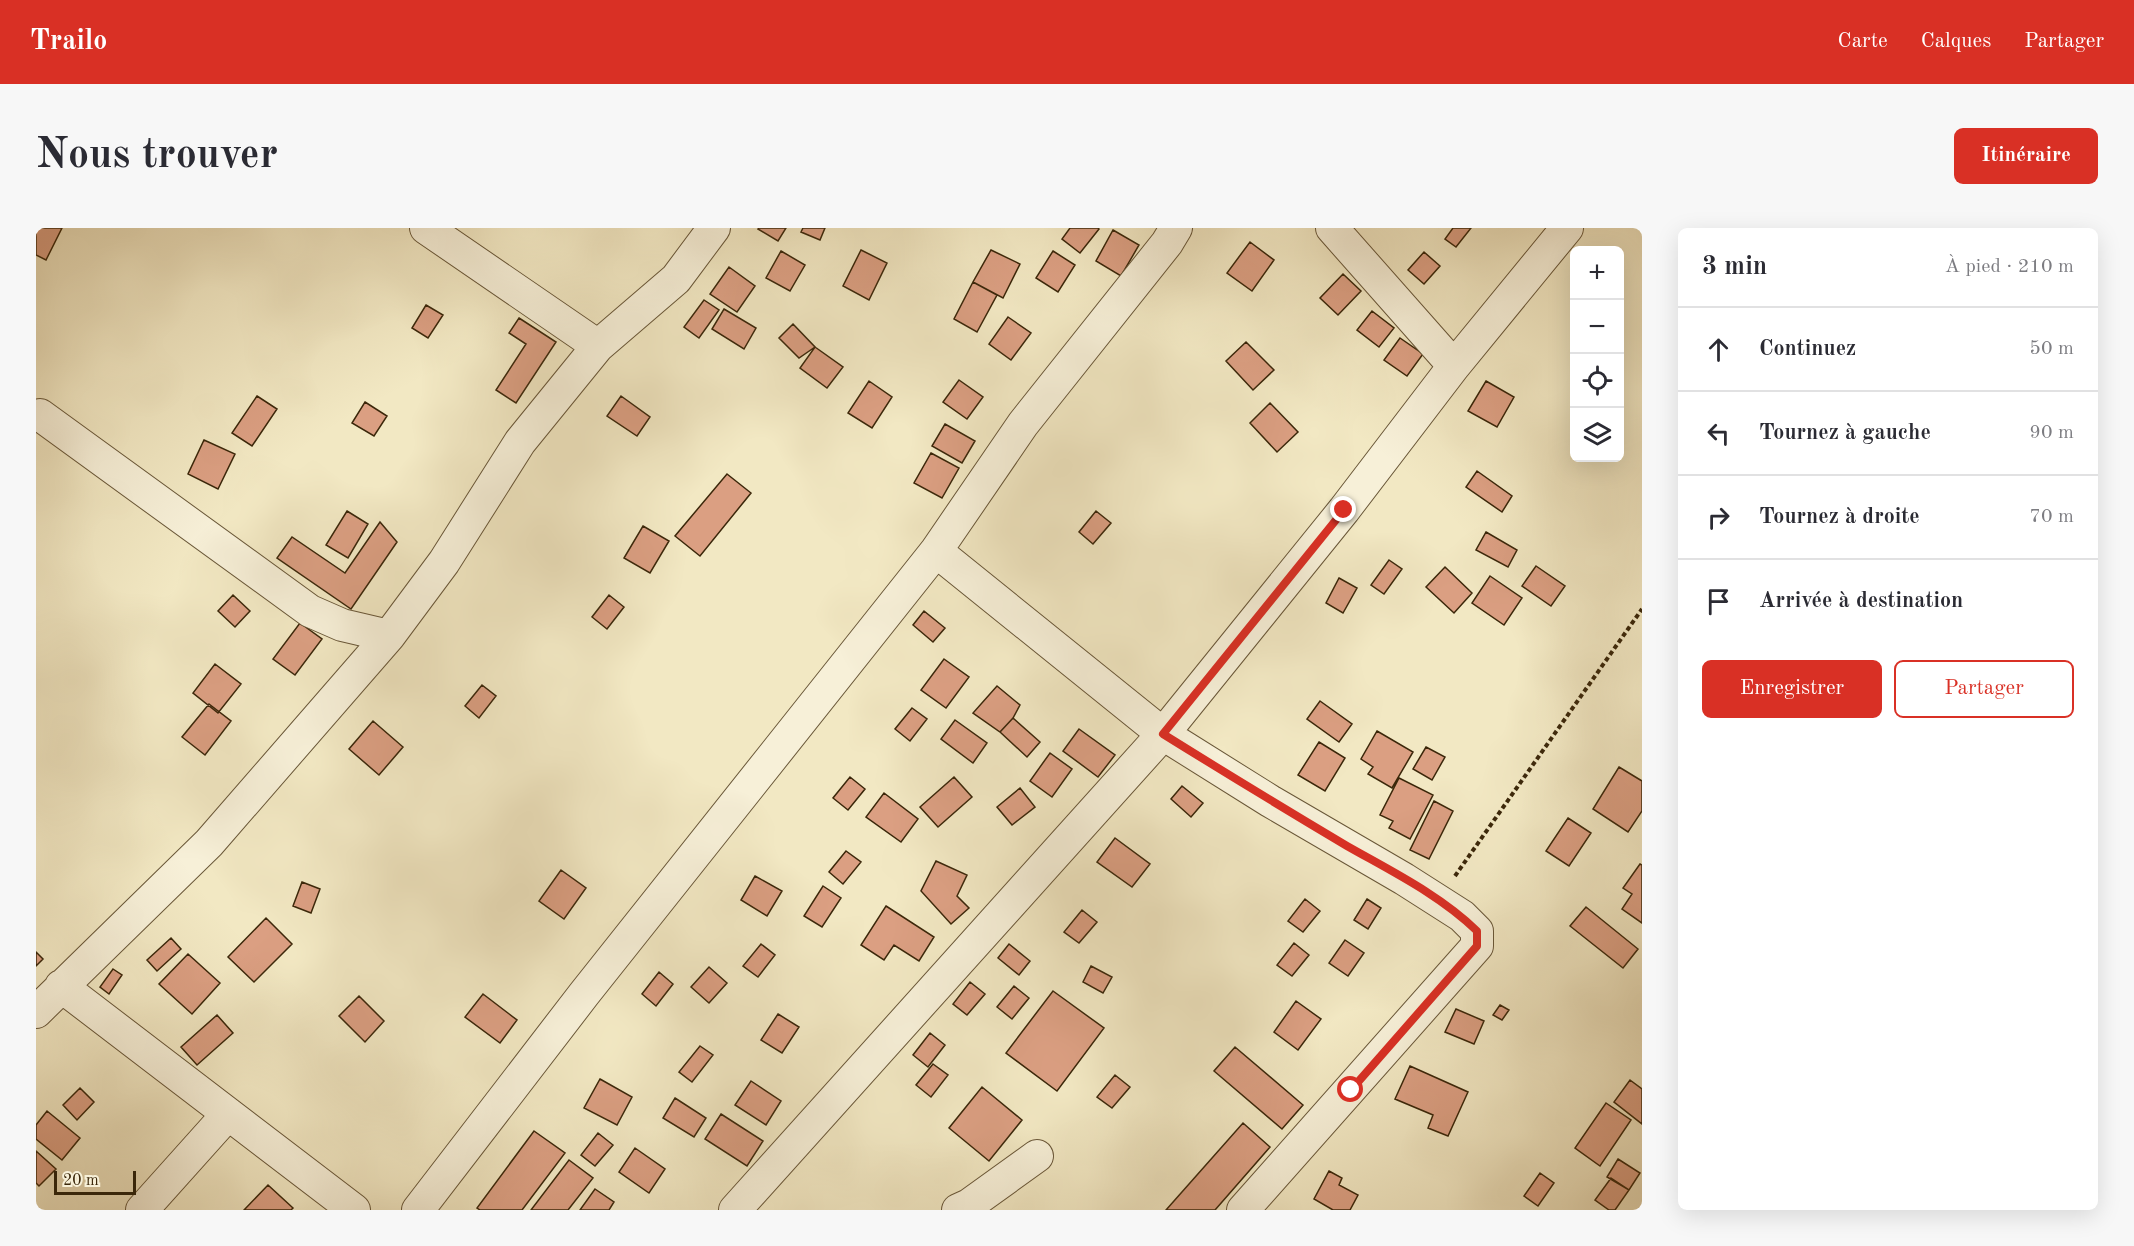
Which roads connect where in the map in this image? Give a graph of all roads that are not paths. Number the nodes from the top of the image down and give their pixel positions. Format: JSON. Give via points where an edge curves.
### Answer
{"nodes":[{"id":1,"x":426,"y":228,"type":"edge"},
{"id":2,"x":714,"y":228,"type":"edge"},
{"id":3,"x":1176,"y":228,"type":"edge"},
{"id":4,"x":1332,"y":228,"type":"edge"},
{"id":5,"x":1567,"y":228,"type":"edge"},
{"id":6,"x":598,"y":346,"type":"junction"},
{"id":7,"x":1454,"y":366,"type":"junction"},
{"id":8,"x":40,"y":415,"type":"dead end"},
{"id":9,"x":936,"y":551,"type":"junction"},
{"id":10,"x":388,"y":636,"type":"junction"},
{"id":11,"x":1163,"y":734,"type":"junction"},
{"id":12,"x":44,"y":1001,"type":"edge"},
{"id":13,"x":228,"y":1114,"type":"junction"},
{"id":14,"x":1037,"y":1156,"type":"dead end"},
{"id":15,"x":142,"y":1210,"type":"edge"},
{"id":16,"x":354,"y":1210,"type":"edge"},
{"id":17,"x":418,"y":1210,"type":"edge"},
{"id":18,"x":735,"y":1210,"type":"edge"},
{"id":19,"x":958,"y":1210,"type":"edge"},
{"id":20,"x":1243,"y":1210,"type":"edge"}],
"edges":[{"from":1,"to":6,"type":"street"},
{"from":2,"to":6,"type":"street","via":[[676,279]]},
{"from":3,"to":9,"type":"street","via":[[1023,424]]},
{"from":4,"to":7,"type":"street"},
{"from":5,"to":7,"type":"street"},
{"from":6,"to":10,"type":"street","via":[[520,442],[444,562]]},
{"from":7,"to":11,"type":"street","via":[[1344,510]]},
{"from":8,"to":10,"type":"street","via":[[310,611],[342,625]]},
{"from":9,"to":11,"type":"street"},
{"from":9,"to":17,"type":"street"},
{"from":10,"to":12,"type":"street","via":[[209,843]]},
{"from":11,"to":18,"type":"street"},
{"from":11,"to":20,"type":"street","via":[[1462,916],[1477,931],[1477,946]]},
{"from":12,"to":13,"type":"street"},
{"from":13,"to":15,"type":"street"},
{"from":13,"to":16,"type":"street"},
{"from":14,"to":19,"type":"street"}]}
